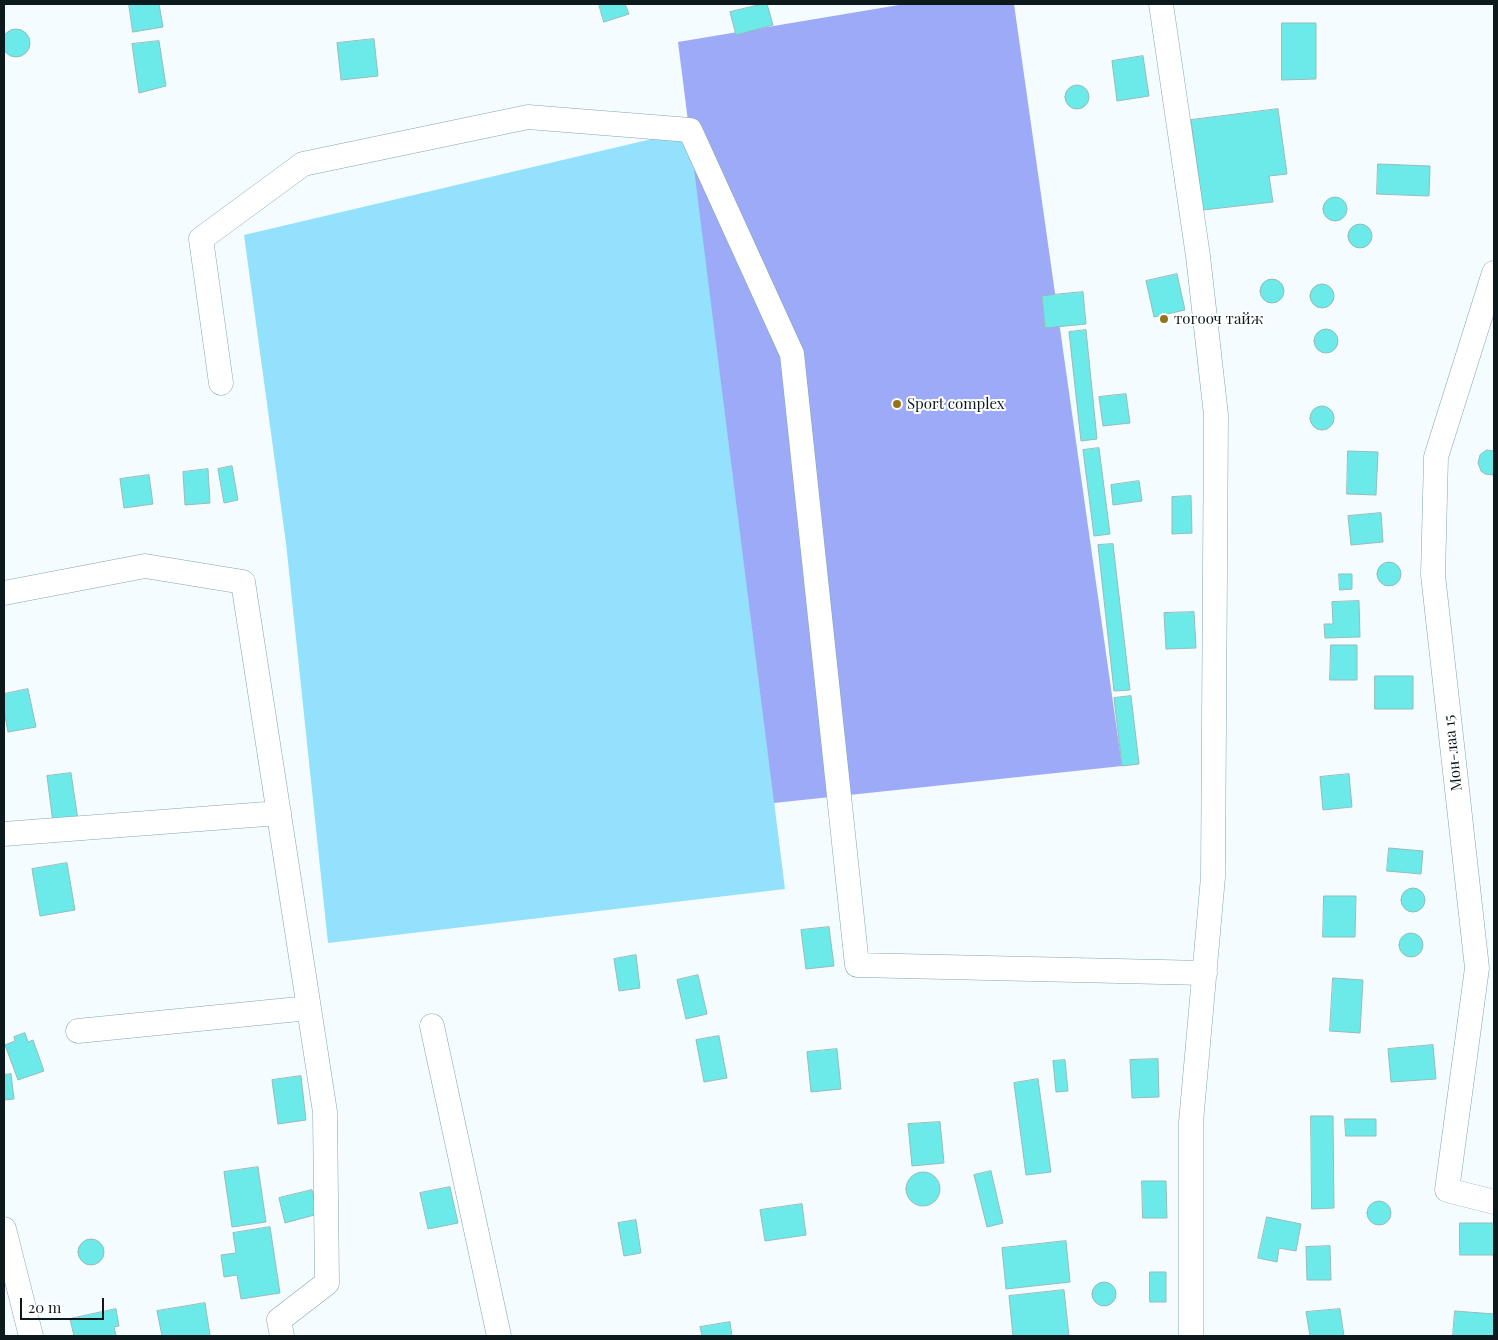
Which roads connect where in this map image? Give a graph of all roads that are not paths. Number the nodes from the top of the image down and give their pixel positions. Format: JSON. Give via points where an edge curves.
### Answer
{"nodes":[{"id":1,"x":1162,"y":4,"type":"edge"},
{"id":2,"x":1494,"y":273,"type":"edge"},
{"id":3,"x":221,"y":383,"type":"dead end"},
{"id":4,"x":4,"y":593,"type":"edge"},
{"id":5,"x":279,"y":813,"type":"junction"},
{"id":6,"x":4,"y":834,"type":"edge"},
{"id":7,"x":1205,"y":973,"type":"junction"},
{"id":8,"x":309,"y":1008,"type":"junction"},
{"id":9,"x":432,"y":1026,"type":"dead end"},
{"id":10,"x":78,"y":1031,"type":"dead end"},
{"id":11,"x":1494,"y":1202,"type":"edge"},
{"id":12,"x":4,"y":1229,"type":"edge"},
{"id":13,"x":32,"y":1336,"type":"edge"},
{"id":14,"x":282,"y":1336,"type":"edge"},
{"id":15,"x":499,"y":1336,"type":"edge"},
{"id":16,"x":1190,"y":1336,"type":"edge"}],
"edges":[{"from":1,"to":7,"type":"street","via":[[1198,256],[1216,415],[1213,877]]},
{"from":2,"to":11,"type":"street","name":"Мон-лаа 15","via":[[1436,458],[1433,575],[1477,968],[1447,1190]]},
{"from":3,"to":7,"type":"street","via":[[201,239],[303,164],[528,117],[690,130],[792,354],[857,965]]},
{"from":4,"to":5,"type":"street","via":[[145,566],[243,582]]},
{"from":5,"to":6,"type":"street"},
{"from":5,"to":8,"type":"street"},
{"from":7,"to":16,"type":"street","via":[[1191,1122]]},
{"from":8,"to":10,"type":"street"},
{"from":8,"to":14,"type":"street","via":[[324,1112],[327,1283],[279,1320]]},
{"from":9,"to":15,"type":"street"},
{"from":12,"to":13,"type":"street"}]}
